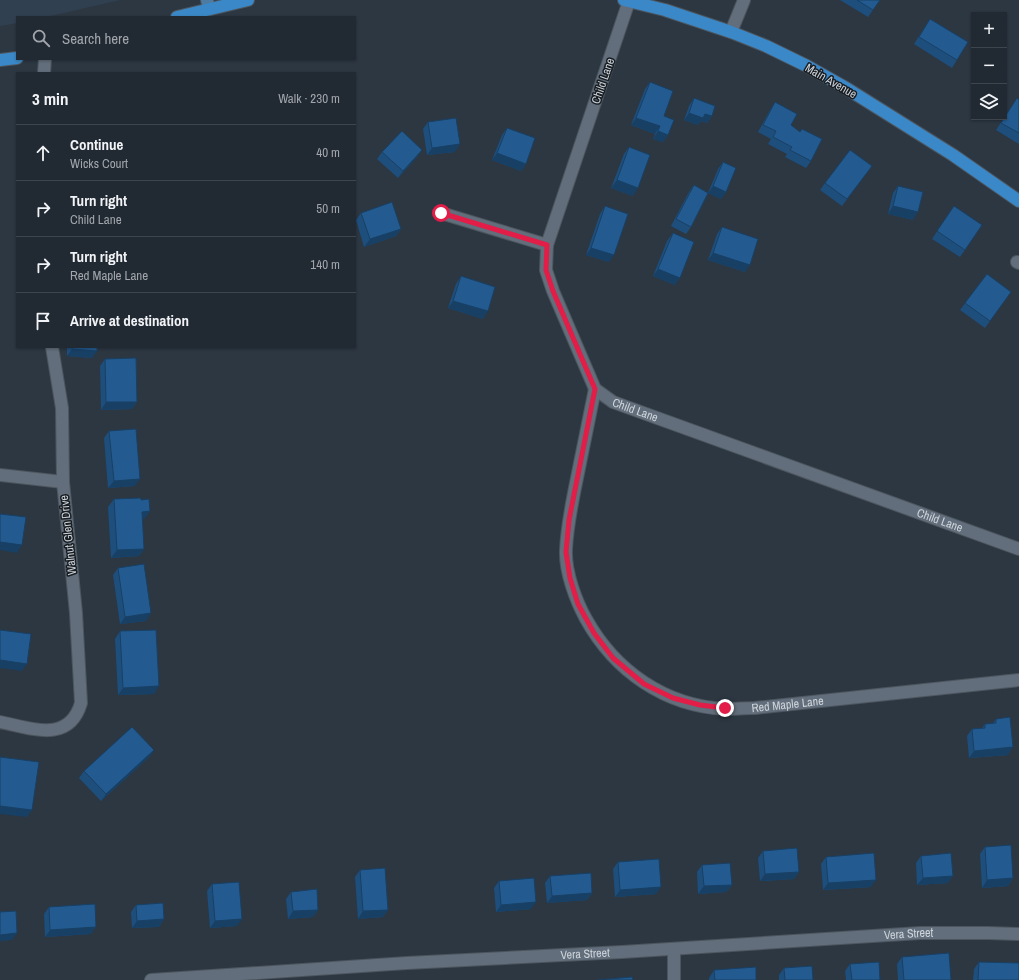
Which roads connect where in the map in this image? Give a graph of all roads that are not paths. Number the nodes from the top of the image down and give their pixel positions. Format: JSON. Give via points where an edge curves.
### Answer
{"nodes":[{"id":1,"x":248,"y":0,"type":"edge"},
{"id":2,"x":627,"y":0,"type":"edge"},
{"id":3,"x":744,"y":0,"type":"edge"},
{"id":4,"x":208,"y":4,"type":"edge"},
{"id":5,"x":179,"y":16,"type":"edge"},
{"id":6,"x":730,"y":32,"type":"junction"},
{"id":7,"x":16,"y":58,"type":"edge"},
{"id":8,"x":0,"y":60,"type":"edge"},
{"id":9,"x":45,"y":60,"type":"edge"},
{"id":10,"x":44,"y":72,"type":"edge"},
{"id":11,"x":1019,"y":201,"type":"edge"},
{"id":12,"x":441,"y":213,"type":"dead end"},
{"id":13,"x":547,"y":245,"type":"junction"},
{"id":14,"x":52,"y":348,"type":"edge"},
{"id":15,"x":595,"y":389,"type":"junction"},
{"id":16,"x":0,"y":475,"type":"edge"},
{"id":17,"x":63,"y":482,"type":"junction"},
{"id":18,"x":1019,"y":549,"type":"edge"},
{"id":19,"x":1019,"y":680,"type":"edge"},
{"id":20,"x":0,"y":722,"type":"edge"},
{"id":21,"x":1019,"y":934,"type":"edge"},
{"id":22,"x":674,"y":949,"type":"junction"},
{"id":23,"x":151,"y":980,"type":"edge"},
{"id":24,"x":674,"y":980,"type":"edge"}],
"edges":[{"from":1,"to":4,"type":"main road"},
{"from":2,"to":6,"type":"main road","name":"Main Avenue"},
{"from":2,"to":13,"type":"street","name":"Child Lane"},
{"from":3,"to":6,"type":"street"},
{"from":4,"to":5,"type":"main road"},
{"from":6,"to":11,"type":"main road","name":"Main Avenue","via":[[766,46],[846,88],[953,155]]},
{"from":7,"to":8,"type":"main road"},
{"from":9,"to":10,"type":"street"},
{"from":12,"to":13,"type":"street"},
{"from":13,"to":15,"type":"street","name":"Child Lane","via":[[546,270]]},
{"from":14,"to":17,"type":"street","name":"Walnut Glen Drive","via":[[62,408]]},
{"from":15,"to":18,"type":"street","name":"Child Lane","via":[[613,402]]},
{"from":15,"to":19,"type":"street","name":"Red Maple Lane","via":[[569,520],[566,552],[570,578],[578,604],[594,633],[613,658],[644,684],[673,698],[700,705],[756,708]]},
{"from":16,"to":17,"type":"street"},
{"from":17,"to":20,"type":"street","name":"Walnut Glen Drive","via":[[76,613],[81,704],[72,721],[66,727],[56,730]]},
{"from":21,"to":22,"type":"street","name":"Vera Street","via":[[920,933]]},
{"from":22,"to":23,"type":"street","name":"Vera Street"},
{"from":22,"to":24,"type":"street"}]}
